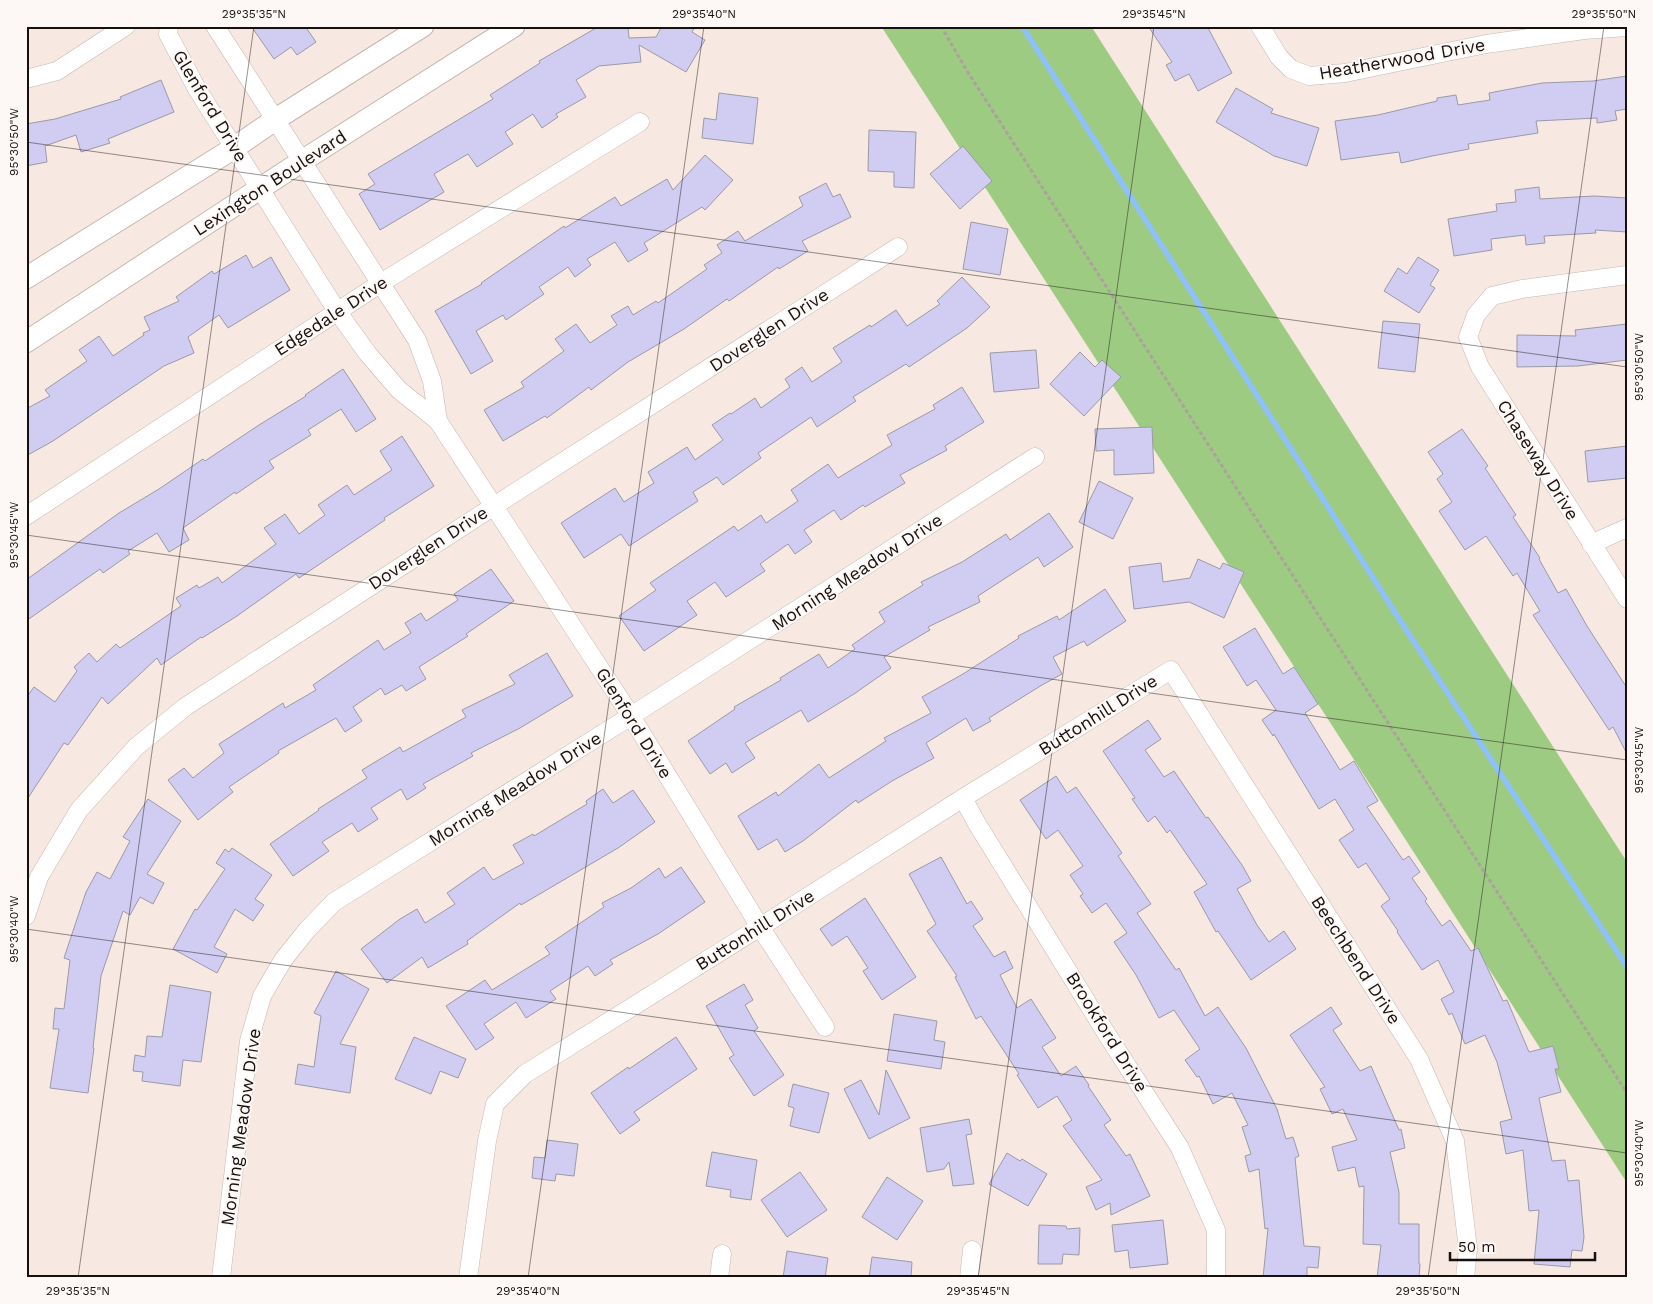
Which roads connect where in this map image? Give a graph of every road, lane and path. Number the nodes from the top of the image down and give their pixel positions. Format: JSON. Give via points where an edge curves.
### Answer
{"nodes":[{"id":1,"x":126,"y":26,"type":"edge"},
{"id":2,"x":169,"y":26,"type":"edge"},
{"id":3,"x":215,"y":26,"type":"edge"},
{"id":4,"x":423,"y":26,"type":"edge"},
{"id":5,"x":514,"y":26,"type":"edge"},
{"id":6,"x":941,"y":26,"type":"edge"},
{"id":7,"x":1260,"y":26,"type":"edge"},
{"id":8,"x":1627,"y":26,"type":"edge"},
{"id":9,"x":26,"y":79,"type":"edge"},
{"id":10,"x":276,"y":119,"type":"junction"},
{"id":11,"x":640,"y":122,"type":"dead end"},
{"id":12,"x":234,"y":148,"type":"junction"},
{"id":13,"x":302,"y":161,"type":"junction"},
{"id":14,"x":260,"y":189,"type":"junction"},
{"id":15,"x":898,"y":247,"type":"dead end"},
{"id":16,"x":1627,"y":275,"type":"edge"},
{"id":17,"x":26,"y":278,"type":"edge"},
{"id":18,"x":381,"y":282,"type":"junction"},
{"id":19,"x":337,"y":312,"type":"junction"},
{"id":20,"x":26,"y":342,"type":"edge"},
{"id":21,"x":438,"y":422,"type":"junction"},
{"id":22,"x":1035,"y":458,"type":"dead end"},
{"id":23,"x":494,"y":506,"type":"junction"},
{"id":24,"x":26,"y":516,"type":"edge"},
{"id":25,"x":1627,"y":528,"type":"edge"},
{"id":26,"x":1591,"y":544,"type":"junction"},
{"id":27,"x":1627,"y":599,"type":"edge"},
{"id":28,"x":1170,"y":670,"type":"joint"},
{"id":29,"x":631,"y":716,"type":"junction"},
{"id":30,"x":963,"y":798,"type":"junction"},
{"id":31,"x":26,"y":916,"type":"edge"},
{"id":32,"x":760,"y":927,"type":"junction"},
{"id":33,"x":826,"y":1027,"type":"dead end"},
{"id":34,"x":1627,"y":1093,"type":"edge"},
{"id":35,"x":972,"y":1250,"type":"dead end"},
{"id":36,"x":722,"y":1254,"type":"dead end"},
{"id":37,"x":221,"y":1278,"type":"edge"},
{"id":38,"x":468,"y":1278,"type":"edge"},
{"id":39,"x":719,"y":1278,"type":"edge"},
{"id":40,"x":969,"y":1278,"type":"edge"},
{"id":41,"x":1216,"y":1278,"type":"edge"},
{"id":42,"x":1465,"y":1278,"type":"edge"}],
"edges":[{"from":1,"to":9,"type":"street","via":[[57,71]]},
{"from":2,"to":12,"type":"street","name":"Glenford Drive","via":[[168,34],[193,81]]},
{"from":3,"to":10,"type":"street","name":"Glenford Drive"},
{"from":4,"to":10,"type":"street"},
{"from":5,"to":13,"type":"street","name":"Lexington Boulevard"},
{"from":6,"to":34,"type":"path"},
{"from":7,"to":8,"type":"street","name":"Heatherwood Drive","via":[[1279,57],[1291,69],[1310,76],[1486,44]]},
{"from":10,"to":12,"type":"street"},
{"from":10,"to":13,"type":"street","name":"Glenford Drive"},
{"from":11,"to":18,"type":"street","name":"Edgedale Drive"},
{"from":12,"to":14,"type":"street","name":"Glenford Drive"},
{"from":12,"to":17,"type":"street"},
{"from":13,"to":14,"type":"street","name":"Lexington Boulevard"},
{"from":13,"to":18,"type":"street","name":"Glenford Drive"},
{"from":14,"to":19,"type":"street","name":"Glenford Drive"},
{"from":14,"to":20,"type":"street","name":"Lexington Boulevard"},
{"from":15,"to":23,"type":"street","name":"Doverglen Drive"},
{"from":16,"to":26,"type":"street","name":"Chaseway Drive","via":[[1492,296],[1476,315],[1468,337],[1480,367]]},
{"from":18,"to":19,"type":"street","name":"Edgedale Drive"},
{"from":18,"to":21,"type":"street","name":"Glenford Drive","via":[[416,340],[432,381]]},
{"from":19,"to":21,"type":"street","name":"Glenford Drive","via":[[398,390]]},
{"from":19,"to":24,"type":"street","name":"Edgedale Drive"},
{"from":21,"to":23,"type":"street","name":"Glenford Drive"},
{"from":22,"to":29,"type":"street","name":"Morning Meadow Drive"},
{"from":23,"to":29,"type":"street","name":"Glenford Drive"},
{"from":23,"to":31,"type":"street","name":"Doverglen Drive","via":[[185,707],[136,747],[79,810],[39,877]]},
{"from":25,"to":26,"type":"street"},
{"from":26,"to":27,"type":"street","name":"Chaseway Drive"},
{"from":28,"to":30,"type":"street","name":"Buttonhill Drive"},
{"from":28,"to":42,"type":"street","name":"Beechbend Drive","via":[[1419,1059],[1455,1141],[1468,1249]]},
{"from":29,"to":32,"type":"street","name":"Glenford Drive"},
{"from":29,"to":37,"type":"street","name":"Morning Meadow Drive","via":[[334,902],[283,960],[262,996],[249,1041]]},
{"from":30,"to":32,"type":"street","name":"Buttonhill Drive"},
{"from":30,"to":41,"type":"street","name":"Brookford Drive","via":[[1180,1148],[1216,1230]]},
{"from":32,"to":33,"type":"street","name":"Glenford Drive"},
{"from":32,"to":38,"type":"street","name":"Buttonhill Drive","via":[[525,1074],[495,1104]]},
{"from":35,"to":40,"type":"street"},
{"from":36,"to":39,"type":"street"}]}
